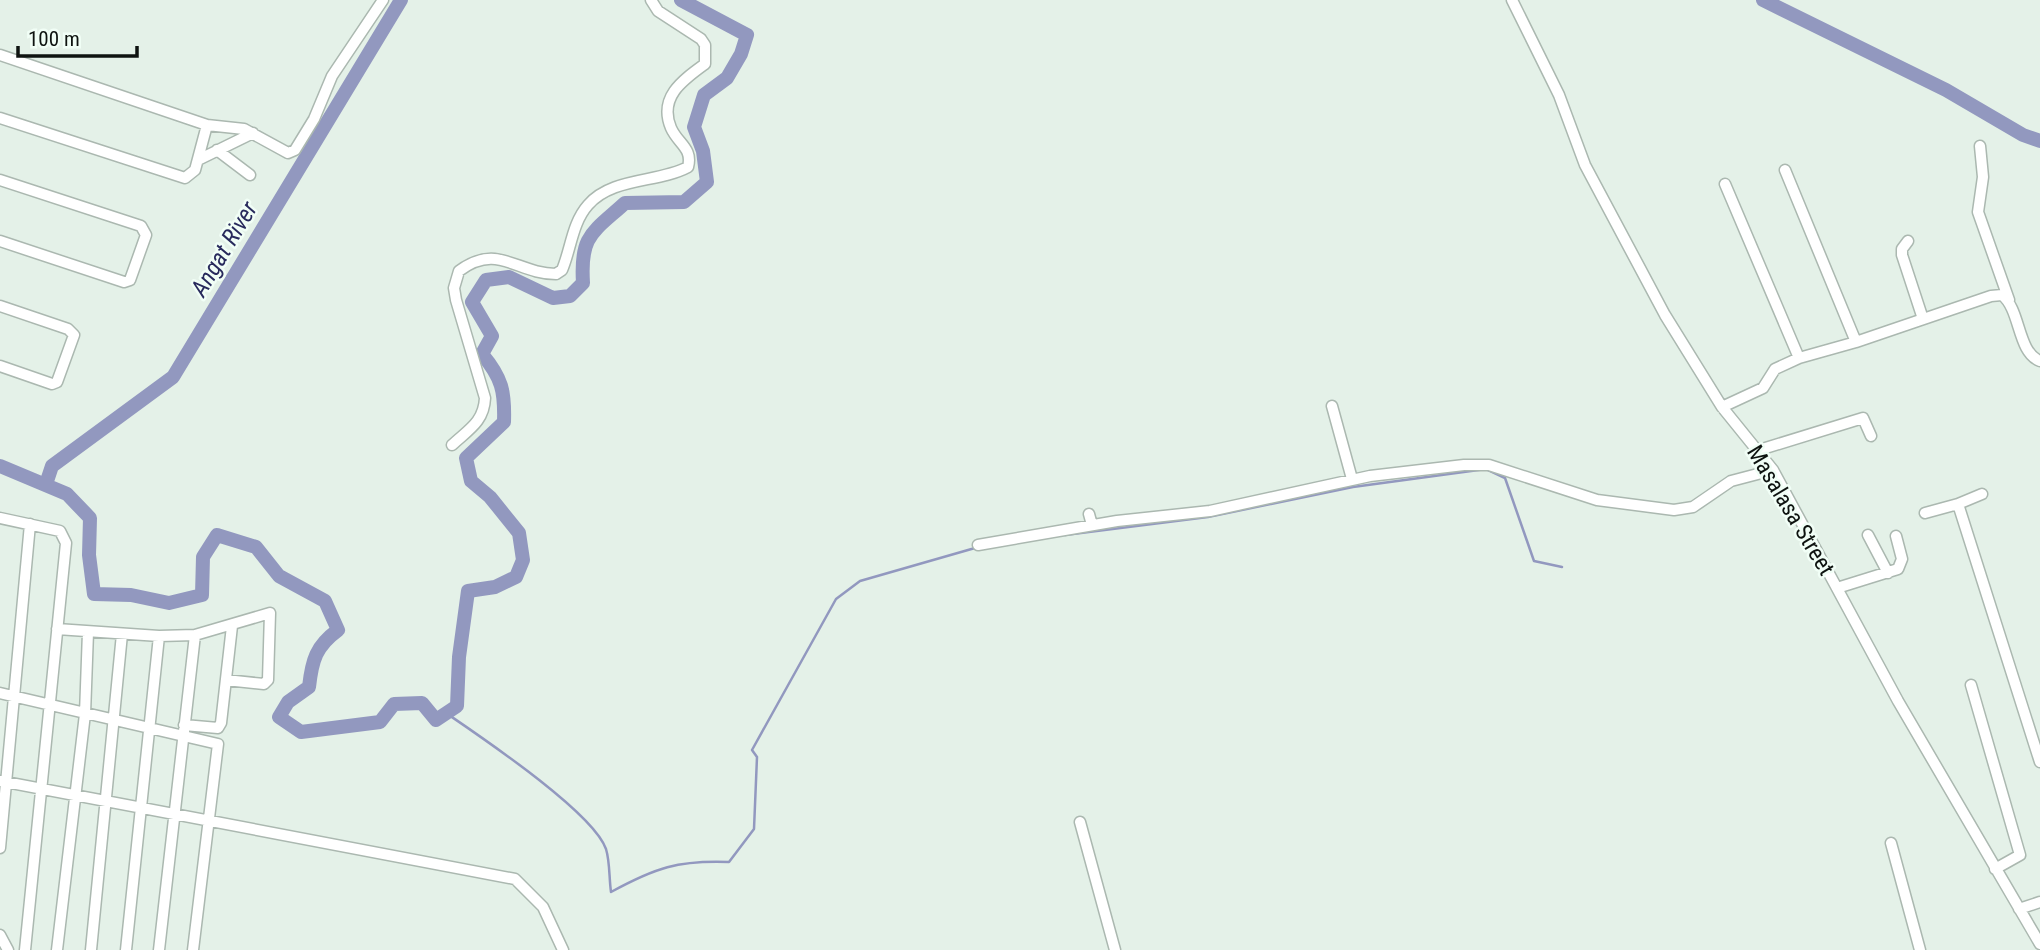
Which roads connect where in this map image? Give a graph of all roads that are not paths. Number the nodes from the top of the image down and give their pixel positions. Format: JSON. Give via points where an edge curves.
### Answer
{"nodes":[{"id":1,"x":383,"y":0,"type":"edge"},
{"id":2,"x":651,"y":0,"type":"edge"},
{"id":3,"x":1512,"y":0,"type":"edge"},
{"id":4,"x":0,"y":55,"type":"edge"},
{"id":5,"x":0,"y":118,"type":"edge"},
{"id":6,"x":207,"y":125,"type":"junction"},
{"id":7,"x":253,"y":133,"type":"junction"},
{"id":8,"x":1980,"y":146,"type":"dead end"},
{"id":9,"x":218,"y":150,"type":"junction"},
{"id":10,"x":198,"y":160,"type":"junction"},
{"id":11,"x":1785,"y":170,"type":"dead end"},
{"id":12,"x":250,"y":175,"type":"dead end"},
{"id":13,"x":0,"y":180,"type":"edge"},
{"id":14,"x":1726,"y":184,"type":"dead end"},
{"id":15,"x":0,"y":241,"type":"edge"},
{"id":16,"x":1909,"y":241,"type":"dead end"},
{"id":17,"x":2009,"y":301,"type":"junction"},
{"id":18,"x":0,"y":306,"type":"edge"},
{"id":19,"x":1923,"y":319,"type":"junction"},
{"id":20,"x":1856,"y":342,"type":"junction"},
{"id":21,"x":1799,"y":358,"type":"junction"},
{"id":22,"x":2040,"y":361,"type":"edge"},
{"id":23,"x":0,"y":366,"type":"edge"},
{"id":24,"x":1332,"y":406,"type":"dead end"},
{"id":25,"x":1722,"y":407,"type":"junction"},
{"id":26,"x":1871,"y":436,"type":"dead end"},
{"id":27,"x":452,"y":445,"type":"dead end"},
{"id":28,"x":1759,"y":450,"type":"junction"},
{"id":29,"x":1773,"y":470,"type":"junction"},
{"id":30,"x":1352,"y":480,"type":"junction"},
{"id":31,"x":1982,"y":494,"type":"dead end"},
{"id":32,"x":1958,"y":503,"type":"junction"},
{"id":33,"x":1925,"y":513,"type":"dead end"},
{"id":34,"x":0,"y":518,"type":"edge"},
{"id":35,"x":30,"y":524,"type":"junction"},
{"id":36,"x":1868,"y":536,"type":"dead end"},
{"id":37,"x":1896,"y":536,"type":"dead end"},
{"id":38,"x":978,"y":545,"type":"dead end"},
{"id":39,"x":1888,"y":573,"type":"junction"},
{"id":40,"x":1837,"y":589,"type":"junction"},
{"id":41,"x":232,"y":626,"type":"junction"},
{"id":42,"x":57,"y":629,"type":"junction"},
{"id":43,"x":88,"y":632,"type":"junction"},
{"id":44,"x":122,"y":634,"type":"junction"},
{"id":45,"x":195,"y":635,"type":"junction"},
{"id":46,"x":159,"y":636,"type":"junction"},
{"id":47,"x":226,"y":680,"type":"junction"},
{"id":48,"x":1971,"y":685,"type":"dead end"},
{"id":49,"x":0,"y":694,"type":"edge"},
{"id":50,"x":14,"y":697,"type":"junction"},
{"id":51,"x":49,"y":705,"type":"junction"},
{"id":52,"x":85,"y":714,"type":"junction"},
{"id":53,"x":114,"y":721,"type":"junction"},
{"id":54,"x":184,"y":725,"type":"junction"},
{"id":55,"x":149,"y":729,"type":"junction"},
{"id":56,"x":183,"y":737,"type":"junction"},
{"id":57,"x":2040,"y":762,"type":"edge"},
{"id":58,"x":3,"y":781,"type":"edge"},
{"id":59,"x":41,"y":788,"type":"junction"},
{"id":60,"x":75,"y":795,"type":"junction"},
{"id":61,"x":106,"y":800,"type":"junction"},
{"id":62,"x":141,"y":807,"type":"junction"},
{"id":63,"x":174,"y":813,"type":"junction"},
{"id":64,"x":210,"y":820,"type":"junction"},
{"id":65,"x":1080,"y":822,"type":"dead end"},
{"id":66,"x":1891,"y":844,"type":"dead end"},
{"id":67,"x":0,"y":848,"type":"edge"},
{"id":68,"x":1995,"y":869,"type":"junction"},
{"id":69,"x":2040,"y":902,"type":"edge"},
{"id":70,"x":2019,"y":909,"type":"junction"},
{"id":71,"x":0,"y":936,"type":"edge"},
{"id":72,"x":2040,"y":944,"type":"edge"},
{"id":73,"x":8,"y":950,"type":"edge"},
{"id":74,"x":25,"y":950,"type":"edge"},
{"id":75,"x":57,"y":950,"type":"edge"},
{"id":76,"x":91,"y":950,"type":"edge"},
{"id":77,"x":126,"y":950,"type":"edge"},
{"id":78,"x":159,"y":950,"type":"edge"},
{"id":79,"x":193,"y":950,"type":"edge"},
{"id":80,"x":563,"y":950,"type":"edge"},
{"id":81,"x":1115,"y":950,"type":"edge"},
{"id":82,"x":1920,"y":950,"type":"edge"}],
"edges":[{"from":1,"to":7,"type":"street","via":[[332,76],[295,150],[279,150]]},
{"from":2,"to":27,"type":"street","via":[[658,11],[705,45],[705,64],[671,94],[671,128],[688,149],[688,167],[626,184],[588,205],[574,230],[562,270],[556,274],[496,258],[481,258],[459,271],[456,300],[485,405],[478,423]]},
{"from":3,"to":25,"type":"street","name":"Masalasa Street","via":[[1559,95],[1585,165],[1665,314]]},
{"from":4,"to":6,"type":"street"},
{"from":5,"to":10,"type":"street","via":[[177,177],[190,176]]},
{"from":6,"to":7,"type":"street"},
{"from":6,"to":10,"type":"street"},
{"from":7,"to":9,"type":"street"},
{"from":8,"to":17,"type":"street","via":[[1983,177],[1978,212]]},
{"from":9,"to":10,"type":"street"},
{"from":9,"to":12,"type":"street"},
{"from":11,"to":20,"type":"street"},
{"from":13,"to":15,"type":"street","via":[[141,226],[146,235],[130,280],[124,282]]},
{"from":14,"to":21,"type":"street"},
{"from":16,"to":19,"type":"street","via":[[1902,256]]},
{"from":17,"to":19,"type":"street","via":[[2002,295],[1991,296]]},
{"from":17,"to":22,"type":"street","via":[[2030,353]]},
{"from":18,"to":23,"type":"street","via":[[74,335],[57,382]]},
{"from":19,"to":20,"type":"street"},
{"from":20,"to":21,"type":"street"},
{"from":21,"to":25,"type":"street","via":[[1775,369],[1763,388]]},
{"from":24,"to":30,"type":"street"},
{"from":25,"to":28,"type":"street","name":"Masalasa Street"},
{"from":26,"to":28,"type":"street","via":[[1863,418]]},
{"from":28,"to":29,"type":"street","name":"Masalasa Street"},
{"from":29,"to":30,"type":"street","via":[[1731,481],[1704,501],[1679,510],[1597,500],[1489,464]]},
{"from":29,"to":40,"type":"street","name":"Masalasa Street"},
{"from":30,"to":38,"type":"street","via":[[1209,510],[1090,519]]},
{"from":31,"to":32,"type":"street"},
{"from":32,"to":33,"type":"street"},
{"from":32,"to":57,"type":"street"},
{"from":34,"to":35,"type":"street"},
{"from":35,"to":42,"type":"street","via":[[60,531],[66,543]]},
{"from":35,"to":50,"type":"street"},
{"from":36,"to":39,"type":"street"},
{"from":37,"to":39,"type":"street","via":[[1901,566]]},
{"from":39,"to":40,"type":"street"},
{"from":40,"to":68,"type":"street","name":"Masalasa Street"},
{"from":41,"to":45,"type":"street"},
{"from":41,"to":47,"type":"street"},
{"from":41,"to":47,"type":"street","via":[[270,613],[268,680],[264,684]]},
{"from":42,"to":43,"type":"street"},
{"from":42,"to":51,"type":"street"},
{"from":43,"to":44,"type":"street"},
{"from":43,"to":52,"type":"street"},
{"from":44,"to":46,"type":"street"},
{"from":44,"to":53,"type":"street"},
{"from":45,"to":46,"type":"street"},
{"from":45,"to":54,"type":"street"},
{"from":46,"to":55,"type":"street"},
{"from":47,"to":54,"type":"street","via":[[218,728]]},
{"from":48,"to":68,"type":"street","via":[[2021,855]]},
{"from":49,"to":50,"type":"street"},
{"from":50,"to":51,"type":"street"},
{"from":50,"to":58,"type":"street"},
{"from":51,"to":52,"type":"street"},
{"from":51,"to":59,"type":"street"},
{"from":52,"to":53,"type":"street"},
{"from":52,"to":60,"type":"street"},
{"from":53,"to":55,"type":"street"},
{"from":53,"to":61,"type":"street"},
{"from":54,"to":56,"type":"street"},
{"from":55,"to":56,"type":"street"},
{"from":55,"to":62,"type":"street"},
{"from":56,"to":63,"type":"street"},
{"from":56,"to":64,"type":"street","via":[[218,744]]},
{"from":58,"to":59,"type":"street"},
{"from":58,"to":67,"type":"street"},
{"from":59,"to":60,"type":"street"},
{"from":59,"to":74,"type":"street"},
{"from":60,"to":61,"type":"street"},
{"from":60,"to":75,"type":"street"},
{"from":61,"to":62,"type":"street"},
{"from":61,"to":76,"type":"street"},
{"from":62,"to":63,"type":"street"},
{"from":62,"to":77,"type":"street"},
{"from":63,"to":64,"type":"street"},
{"from":63,"to":78,"type":"street"},
{"from":64,"to":79,"type":"street"},
{"from":64,"to":80,"type":"street","via":[[514,879],[543,907]]},
{"from":65,"to":81,"type":"street"},
{"from":66,"to":82,"type":"street"},
{"from":68,"to":70,"type":"street","name":"Masalasa Street"},
{"from":69,"to":70,"type":"street"},
{"from":70,"to":72,"type":"street","name":"Masalasa Street"},
{"from":71,"to":73,"type":"street"}]}
